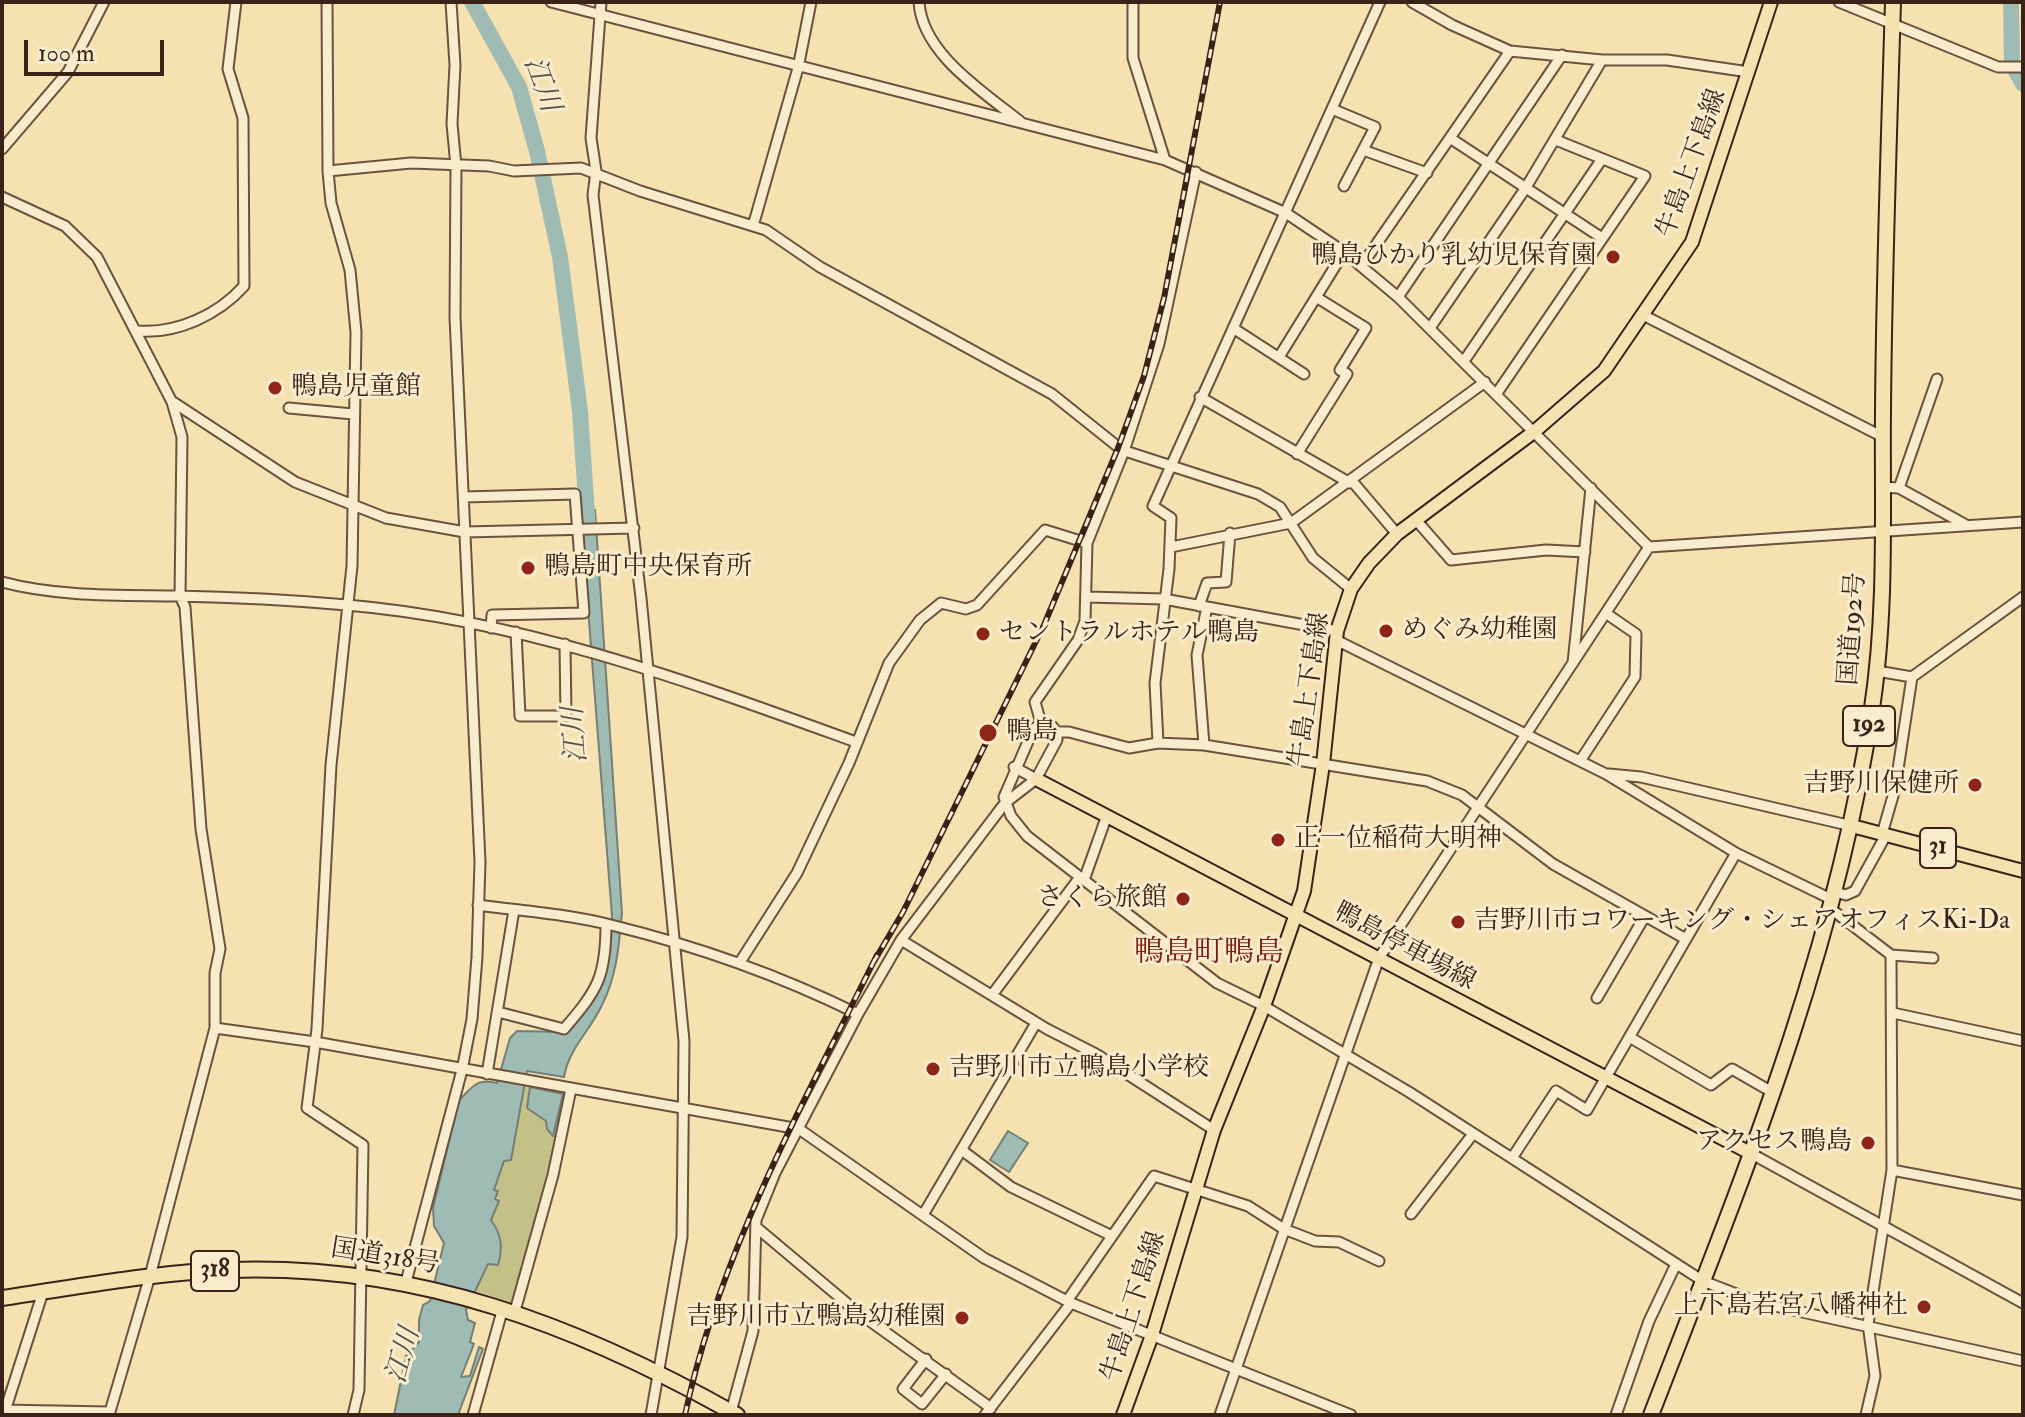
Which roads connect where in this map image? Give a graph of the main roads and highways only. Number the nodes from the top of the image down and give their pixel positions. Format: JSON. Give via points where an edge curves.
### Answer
{"nodes":[{"id":1,"x":1771,"y":2,"type":"edge"},
{"id":2,"x":1893,"y":2,"type":"edge"},
{"id":3,"x":1036,"y":779,"type":"road end"},
{"id":4,"x":1852,"y":826,"type":"junction"},
{"id":5,"x":2023,"y":871,"type":"edge"},
{"id":6,"x":1295,"y":916,"type":"junction"},
{"id":7,"x":1752,"y":1154,"type":"junction"},
{"id":8,"x":2,"y":1298,"type":"edge"},
{"id":9,"x":734,"y":1413,"type":"edge"},
{"id":10,"x":1123,"y":1415,"type":"edge"},
{"id":11,"x":1651,"y":1415,"type":"edge"}],
"edges":[{"from":1,"to":6,"type":"main road","name":"牛島上下島線","via":[[1692,242],[1604,371],[1535,431],[1397,534],[1351,589],[1336,636],[1323,764],[1304,891]]},
{"from":2,"to":4,"type":"highway","name":"国道192号","number":"192","via":[[1877,671]]},
{"from":3,"to":6,"type":"main road","name":"鴨島停車場線"},
{"from":4,"to":5,"type":"main road","number":"31"},
{"from":4,"to":7,"type":"highway","name":"国道192号","number":"192"},
{"from":6,"to":7,"type":"main road","name":"鴨島停車場線"},
{"from":6,"to":10,"type":"main road","name":"牛島上下島線","via":[[1214,1130]]},
{"from":7,"to":11,"type":"highway","name":"国道192号","number":"192"},
{"from":8,"to":9,"type":"highway","name":"国道318号","number":"318","via":[[230,1270],[358,1274],[472,1299],[576,1334]]}]}
